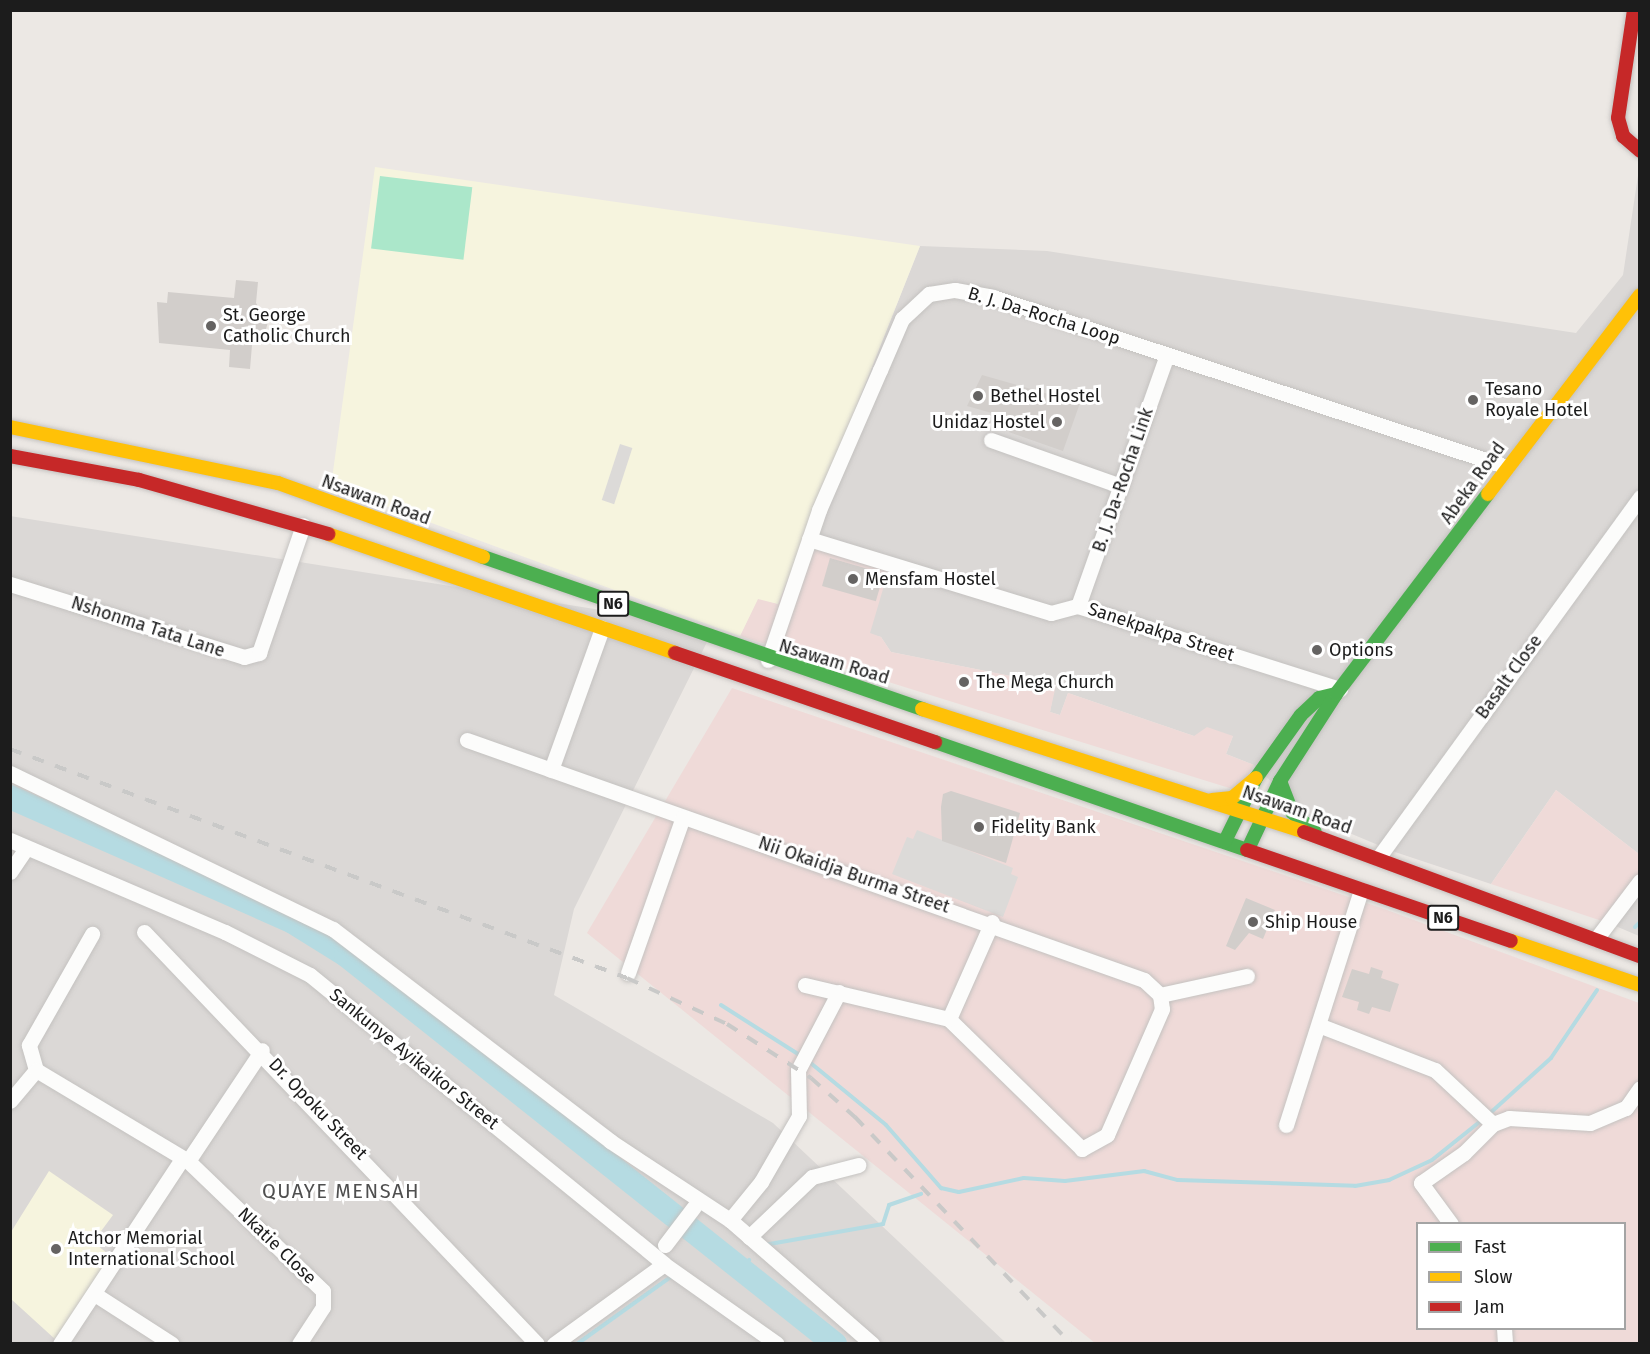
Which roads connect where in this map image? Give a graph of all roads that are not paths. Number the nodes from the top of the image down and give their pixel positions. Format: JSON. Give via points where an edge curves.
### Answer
{"nodes":[{"id":1,"x":1634,"y":10,"type":"edge"},
{"id":2,"x":1640,"y":151,"type":"edge"},
{"id":3,"x":1640,"y":295,"type":"edge"},
{"id":4,"x":1167,"y":355,"type":"junction"},
{"id":5,"x":10,"y":427,"type":"edge"},
{"id":6,"x":991,"y":440,"type":"dead end"},
{"id":7,"x":10,"y":456,"type":"edge"},
{"id":8,"x":1507,"y":467,"type":"junction"},
{"id":9,"x":1121,"y":486,"type":"junction"},
{"id":10,"x":1640,"y":497,"type":"edge"},
{"id":11,"x":303,"y":525,"type":"junction"},
{"id":12,"x":809,"y":539,"type":"junction"},
{"id":13,"x":10,"y":584,"type":"edge"},
{"id":14,"x":1078,"y":606,"type":"junction"},
{"id":15,"x":602,"y":627,"type":"junction"},
{"id":16,"x":768,"y":660,"type":"junction"},
{"id":17,"x":1338,"y":692,"type":"junction"},
{"id":18,"x":467,"y":740,"type":"dead end"},
{"id":19,"x":551,"y":770,"type":"junction"},
{"id":20,"x":10,"y":773,"type":"edge"},
{"id":21,"x":1256,"y":778,"type":"junction"},
{"id":22,"x":1280,"y":781,"type":"junction"},
{"id":23,"x":1212,"y":800,"type":"junction"},
{"id":24,"x":1240,"y":810,"type":"junction"},
{"id":25,"x":683,"y":817,"type":"junction"},
{"id":26,"x":1261,"y":817,"type":"junction"},
{"id":27,"x":1320,"y":837,"type":"junction"},
{"id":28,"x":10,"y":840,"type":"edge"},
{"id":29,"x":1225,"y":841,"type":"junction"},
{"id":30,"x":26,"y":848,"type":"junction"},
{"id":31,"x":1248,"y":849,"type":"junction"},
{"id":32,"x":1378,"y":858,"type":"junction"},
{"id":33,"x":10,"y":872,"type":"edge"},
{"id":34,"x":1640,"y":881,"type":"edge"},
{"id":35,"x":1361,"y":890,"type":"junction"},
{"id":36,"x":992,"y":922,"type":"junction"},
{"id":37,"x":144,"y":932,"type":"dead end"},
{"id":38,"x":92,"y":934,"type":"dead end"},
{"id":39,"x":1596,"y":939,"type":"junction"},
{"id":40,"x":1640,"y":956,"type":"edge"},
{"id":41,"x":628,"y":973,"type":"dead end"},
{"id":42,"x":1247,"y":976,"type":"dead end"},
{"id":43,"x":1640,"y":984,"type":"edge"},
{"id":44,"x":805,"y":985,"type":"dead end"},
{"id":45,"x":1157,"y":990,"type":"junction"},
{"id":46,"x":839,"y":992,"type":"junction"},
{"id":47,"x":950,"y":1019,"type":"junction"},
{"id":48,"x":1321,"y":1026,"type":"junction"},
{"id":49,"x":262,"y":1050,"type":"junction"},
{"id":50,"x":36,"y":1070,"type":"junction"},
{"id":51,"x":1640,"y":1088,"type":"edge"},
{"id":52,"x":10,"y":1101,"type":"edge"},
{"id":53,"x":1493,"y":1124,"type":"junction"},
{"id":54,"x":1286,"y":1125,"type":"dead end"},
{"id":55,"x":185,"y":1160,"type":"junction"},
{"id":56,"x":858,"y":1165,"type":"dead end"},
{"id":57,"x":694,"y":1207,"type":"dead end"},
{"id":58,"x":730,"y":1220,"type":"junction"},
{"id":59,"x":1450,"y":1222,"type":"edge"},
{"id":60,"x":748,"y":1237,"type":"junction"},
{"id":61,"x":665,"y":1245,"type":"dead end"},
{"id":62,"x":664,"y":1264,"type":"junction"},
{"id":63,"x":96,"y":1295,"type":"junction"},
{"id":64,"x":60,"y":1344,"type":"edge"},
{"id":65,"x":172,"y":1344,"type":"edge"},
{"id":66,"x":299,"y":1344,"type":"edge"},
{"id":67,"x":537,"y":1344,"type":"edge"},
{"id":68,"x":554,"y":1344,"type":"edge"},
{"id":69,"x":777,"y":1344,"type":"edge"},
{"id":70,"x":872,"y":1344,"type":"edge"}],
"edges":[{"from":1,"to":2,"type":"main road","via":[[1618,117],[1623,136]]},
{"from":3,"to":8,"type":"main road","name":"Abeka Road"},
{"from":4,"to":8,"type":"street","name":"B. J. Da-Rocha Loop"},
{"from":4,"to":9,"type":"street","name":"B. J. Da-Rocha Link"},
{"from":4,"to":12,"type":"street","name":"B. J. Da-Rocha Loop","via":[[993,297],[956,290],[929,294],[902,319]]},
{"from":5,"to":16,"type":"main road","name":"Nsawam Road","number":"N6","via":[[278,483]]},
{"from":6,"to":9,"type":"street"},
{"from":7,"to":11,"type":"main road","number":"N6","via":[[139,480]]},
{"from":8,"to":17,"type":"main road","name":"Abeka Road"},
{"from":9,"to":14,"type":"street","name":"B. J. Da-Rocha Link"},
{"from":10,"to":32,"type":"street","name":"Basalt Close"},
{"from":11,"to":13,"type":"street","name":"Nshonma Tata Lane","via":[[259,653],[244,657]]},
{"from":11,"to":15,"type":"main road","number":"N6"},
{"from":12,"to":14,"type":"street","name":"Sanekpakpa Street","via":[[1051,613]]},
{"from":12,"to":16,"type":"street","name":"B. J. Da-Rocha Loop"},
{"from":14,"to":17,"type":"street","name":"Sanekpakpa Street"},
{"from":15,"to":19,"type":"street"},
{"from":15,"to":29,"type":"main road","number":"N6"},
{"from":16,"to":23,"type":"main road","name":"Nsawam Road","number":"N6"},
{"from":17,"to":21,"type":"main road","name":"Abeka Road","via":[[1319,698],[1301,715]]},
{"from":17,"to":22,"type":"main road","name":"Abeka Road","via":[[1331,710]]},
{"from":18,"to":19,"type":"street","name":"Nii Okaidja Burma Street"},
{"from":19,"to":25,"type":"street","name":"Nii Okaidja Burma Street"},
{"from":20,"to":58,"type":"street","via":[[333,929],[610,1141]]},
{"from":21,"to":23,"type":"main road","via":[[1232,798]]},
{"from":21,"to":24,"type":"main road","name":"Abeka Road"},
{"from":22,"to":26,"type":"main road","name":"Abeka Road"},
{"from":22,"to":27,"type":"main road","via":[[1292,812]]},
{"from":23,"to":24,"type":"main road","name":"Nsawam Road","number":"N6"},
{"from":24,"to":26,"type":"main road","name":"Nsawam Road","number":"N6"},
{"from":24,"to":29,"type":"main road","name":"Abeka Road"},
{"from":25,"to":36,"type":"street","name":"Nii Okaidja Burma Street"},
{"from":25,"to":41,"type":"street"},
{"from":26,"to":27,"type":"main road","name":"Nsawam Road","number":"N6"},
{"from":26,"to":31,"type":"main road","name":"Abeka Road"},
{"from":27,"to":32,"type":"main road","name":"Nsawam Road","number":"N6"},
{"from":28,"to":30,"type":"street","name":"Sankunye Ayikaikor Street"},
{"from":29,"to":31,"type":"main road","number":"N6"},
{"from":30,"to":33,"type":"street"},
{"from":30,"to":62,"type":"street","name":"Sankunye Ayikaikor Street","via":[[225,932],[310,975]]},
{"from":31,"to":35,"type":"main road","number":"N6"},
{"from":32,"to":39,"type":"main road","name":"Nsawam Road","number":"N6"},
{"from":34,"to":39,"type":"street"},
{"from":35,"to":43,"type":"main road","number":"N6"},
{"from":35,"to":48,"type":"street"},
{"from":36,"to":45,"type":"street","name":"Nii Okaidja Burma Street"},
{"from":36,"to":47,"type":"street"},
{"from":37,"to":49,"type":"street","name":"Dr. Opoku Street"},
{"from":38,"to":50,"type":"street","via":[[29,1045]]},
{"from":39,"to":40,"type":"main road","name":"Nsawam Road","number":"N6"},
{"from":42,"to":45,"type":"street"},
{"from":44,"to":46,"type":"street"},
{"from":45,"to":47,"type":"street","via":[[1162,1009],[1128,1094],[1107,1135],[1082,1149]]},
{"from":46,"to":47,"type":"street"},
{"from":46,"to":58,"type":"street","via":[[798,1070],[799,1116],[761,1182]]},
{"from":48,"to":53,"type":"street","via":[[1436,1071]]},
{"from":48,"to":54,"type":"street"},
{"from":49,"to":55,"type":"street"},
{"from":49,"to":67,"type":"street","name":"Dr. Opoku Street"},
{"from":50,"to":52,"type":"street"},
{"from":50,"to":55,"type":"street","name":"Nkatie Close"},
{"from":51,"to":53,"type":"street","via":[[1626,1108],[1590,1123],[1509,1118]]},
{"from":53,"to":59,"type":"street","via":[[1464,1153],[1421,1183]]},
{"from":55,"to":63,"type":"street"},
{"from":55,"to":66,"type":"street","name":"Nkatie Close","via":[[323,1291],[323,1307]]},
{"from":56,"to":60,"type":"street","via":[[812,1178]]},
{"from":57,"to":61,"type":"street"},
{"from":58,"to":60,"type":"street"},
{"from":60,"to":70,"type":"street"},
{"from":62,"to":68,"type":"street"},
{"from":62,"to":69,"type":"street","name":"Sankunye Ayikaikor Street"},
{"from":63,"to":64,"type":"street"},
{"from":63,"to":65,"type":"street"}]}
